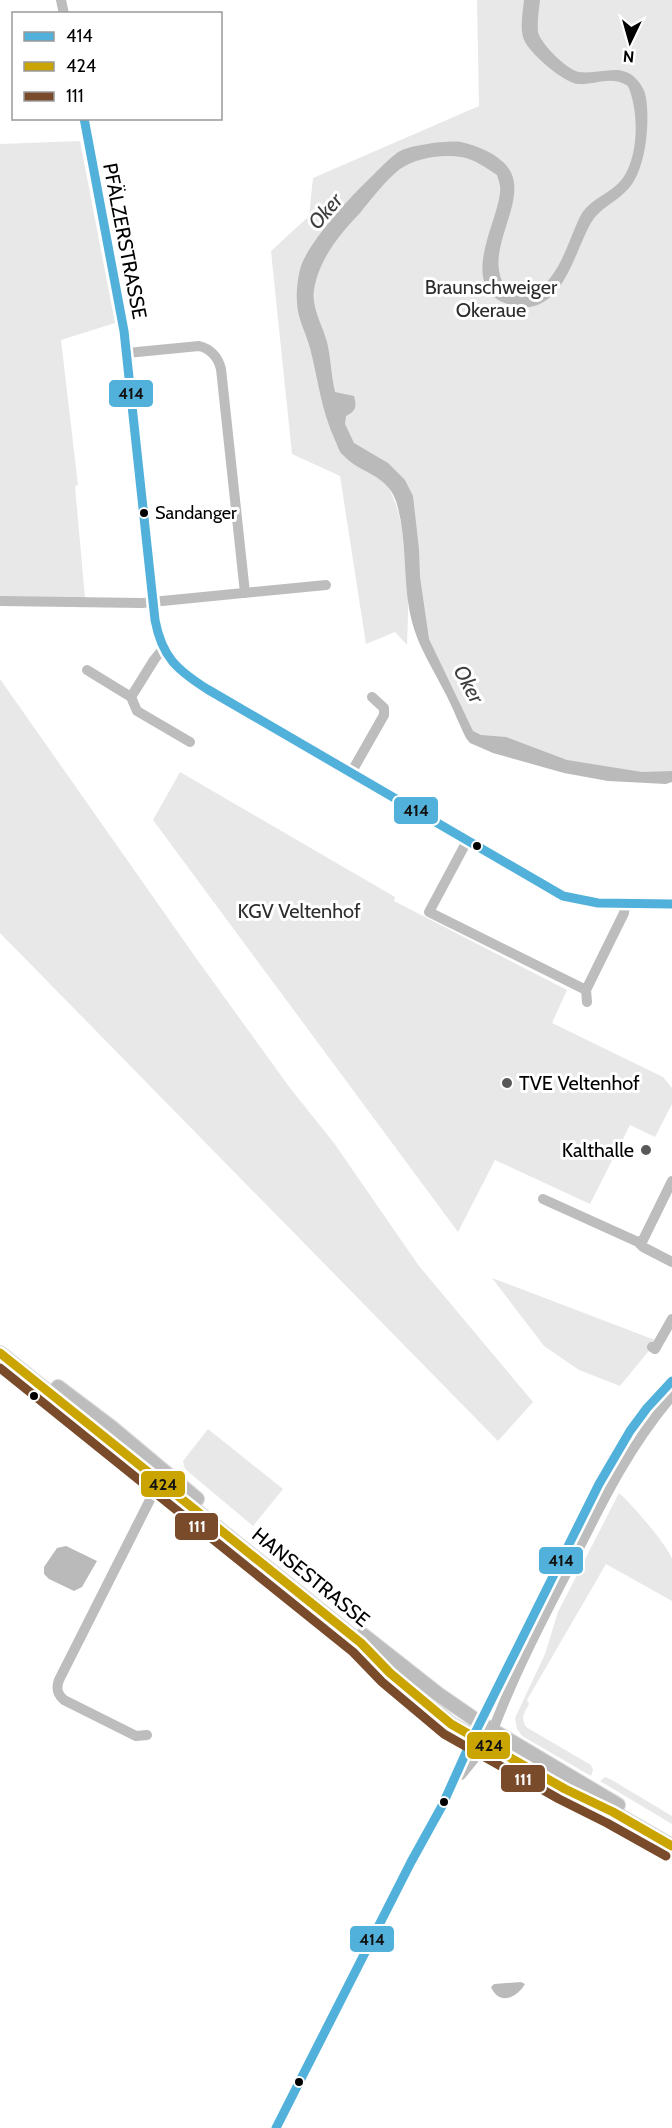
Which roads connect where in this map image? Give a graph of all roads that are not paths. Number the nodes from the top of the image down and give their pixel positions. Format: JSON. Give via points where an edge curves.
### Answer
{"nodes":[{"id":1,"x":84,"y":120,"type":"edge"},
{"id":2,"x":127,"y":353,"type":"junction"},
{"id":3,"x":326,"y":585,"type":"dead end"},
{"id":4,"x":245,"y":593,"type":"junction"},
{"id":5,"x":0,"y":602,"type":"edge"},
{"id":6,"x":152,"y":602,"type":"junction"},
{"id":7,"x":162,"y":650,"type":"junction"},
{"id":8,"x":87,"y":670,"type":"dead end"},
{"id":9,"x":372,"y":697,"type":"dead end"},
{"id":10,"x":131,"y":698,"type":"junction"},
{"id":11,"x":190,"y":742,"type":"dead end"},
{"id":12,"x":351,"y":773,"type":"junction"},
{"id":13,"x":467,"y":840,"type":"junction"},
{"id":14,"x":625,"y":904,"type":"junction"},
{"id":15,"x":672,"y":904,"type":"edge"},
{"id":16,"x":586,"y":990,"type":"junction"},
{"id":17,"x":587,"y":1002,"type":"dead end"},
{"id":18,"x":672,"y":1181,"type":"edge"},
{"id":19,"x":543,"y":1199,"type":"dead end"},
{"id":20,"x":638,"y":1242,"type":"junction"},
{"id":21,"x":672,"y":1262,"type":"edge"},
{"id":22,"x":672,"y":1319,"type":"edge"},
{"id":23,"x":0,"y":1342,"type":"edge"},
{"id":24,"x":652,"y":1347,"type":"dead end"},
{"id":25,"x":0,"y":1353,"type":"edge"},
{"id":26,"x":670,"y":1382,"type":"edge"},
{"id":27,"x":672,"y":1396,"type":"edge"},
{"id":28,"x":162,"y":1476,"type":"junction"},
{"id":29,"x":603,"y":1487,"type":"junction"},
{"id":30,"x":480,"y":1723,"type":"junction"},
{"id":31,"x":494,"y":1730,"type":"junction"},
{"id":32,"x":147,"y":1735,"type":"dead end"},
{"id":33,"x":473,"y":1737,"type":"junction"},
{"id":34,"x":486,"y":1744,"type":"junction"},
{"id":35,"x":453,"y":1784,"type":"junction"},
{"id":36,"x":672,"y":1837,"type":"edge"},
{"id":37,"x":672,"y":1846,"type":"edge"},
{"id":38,"x":276,"y":2128,"type":"edge"}],
"edges":[{"from":1,"to":2,"type":"street","name":"PFÄLZERSTRASSE"},
{"from":2,"to":4,"type":"street","via":[[199,346],[218,360]]},
{"from":2,"to":6,"type":"street","name":"PFÄLZERSTRASSE"},
{"from":3,"to":4,"type":"street"},
{"from":4,"to":6,"type":"street"},
{"from":5,"to":6,"type":"street"},
{"from":6,"to":7,"type":"street","name":"PFÄLZERSTRASSE"},
{"from":7,"to":10,"type":"street"},
{"from":7,"to":12,"type":"street","name":"PFÄLZERSTRASSE","via":[[192,680]]},
{"from":8,"to":10,"type":"street"},
{"from":9,"to":12,"type":"street","via":[[384,708],[384,715]]},
{"from":10,"to":11,"type":"street","via":[[137,711]]},
{"from":12,"to":13,"type":"street","name":"PFÄLZERSTRASSE"},
{"from":13,"to":14,"type":"street","name":"PFÄLZERSTRASSE","via":[[563,896]]},
{"from":13,"to":16,"type":"street","via":[[429,912]]},
{"from":14,"to":15,"type":"street","name":"PFÄLZERSTRASSE"},
{"from":14,"to":16,"type":"street"},
{"from":16,"to":17,"type":"street"},
{"from":18,"to":20,"type":"street","via":[[643,1240]]},
{"from":19,"to":20,"type":"street"},
{"from":20,"to":21,"type":"street"},
{"from":22,"to":24,"type":"street","via":[[656,1349]]},
{"from":23,"to":28,"type":"main road","name":"HANSESTRASSE","via":[[111,1427]]},
{"from":25,"to":28,"type":"main road","name":"HANSESTRASSE"},
{"from":26,"to":29,"type":"street","via":[[630,1431]]},
{"from":27,"to":29,"type":"street"},
{"from":28,"to":30,"type":"main road","name":"HANSESTRASSE"},
{"from":28,"to":32,"type":"street","via":[[57,1687],[64,1700],[136,1736]]},
{"from":28,"to":33,"type":"main road","name":"HANSESTRASSE","via":[[361,1643],[390,1673],[451,1724]]},
{"from":29,"to":30,"type":"street"},
{"from":29,"to":31,"type":"street"},
{"from":30,"to":31,"type":"main road","name":"HANSESTRASSE"},
{"from":30,"to":33,"type":"main road"},
{"from":31,"to":34,"type":"main road"},
{"from":31,"to":36,"type":"main road","name":"HANSESTRASSE"},
{"from":33,"to":34,"type":"main road","name":"HANSESTRASSE"},
{"from":33,"to":35,"type":"street"},
{"from":34,"to":35,"type":"street"},
{"from":34,"to":37,"type":"main road","name":"HANSESTRASSE"},
{"from":35,"to":38,"type":"street"}]}
